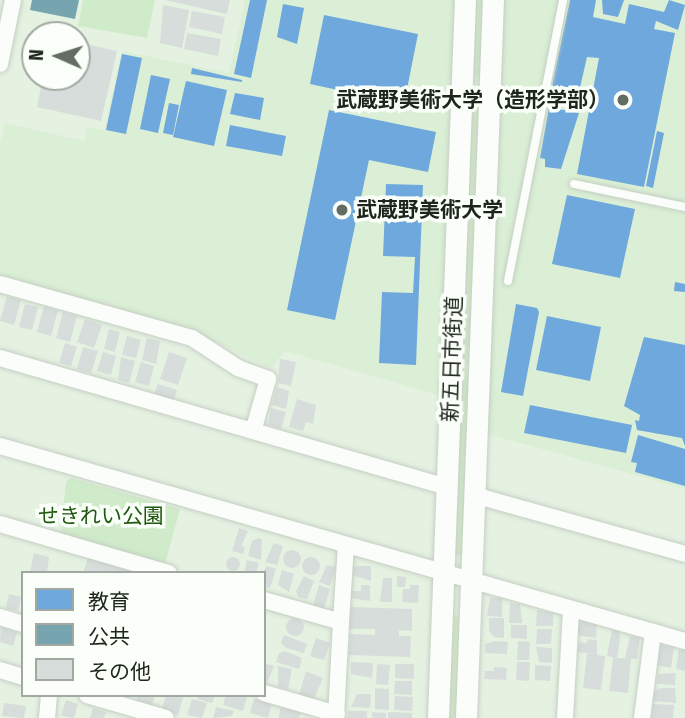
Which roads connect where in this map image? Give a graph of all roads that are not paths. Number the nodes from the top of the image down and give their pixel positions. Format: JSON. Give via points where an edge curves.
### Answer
{"nodes":[{"id":1,"x":13,"y":0,"type":"edge"},
{"id":2,"x":466,"y":0,"type":"edge"},
{"id":3,"x":493,"y":0,"type":"edge"},
{"id":4,"x":563,"y":0,"type":"edge"},
{"id":5,"x":0,"y":64,"type":"edge"},
{"id":6,"x":574,"y":184,"type":"dead end"},
{"id":7,"x":685,"y":206,"type":"edge"},
{"id":8,"x":508,"y":281,"type":"dead end"},
{"id":9,"x":0,"y":284,"type":"edge"},
{"id":10,"x":0,"y":358,"type":"edge"},
{"id":11,"x":478,"y":376,"type":"junction"},
{"id":12,"x":451,"y":378,"type":"junction"},
{"id":13,"x":254,"y":428,"type":"junction"},
{"id":14,"x":0,"y":446,"type":"edge"},
{"id":15,"x":446,"y":487,"type":"junction"},
{"id":16,"x":474,"y":495,"type":"junction"},
{"id":17,"x":0,"y":524,"type":"edge"},
{"id":18,"x":346,"y":545,"type":"junction"},
{"id":19,"x":685,"y":554,"type":"edge"},
{"id":20,"x":162,"y":571,"type":"edge"},
{"id":21,"x":443,"y":571,"type":"junction"},
{"id":22,"x":471,"y":578,"type":"junction"},
{"id":23,"x":266,"y":601,"type":"edge"},
{"id":24,"x":571,"y":609,"type":"junction"},
{"id":25,"x":0,"y":617,"type":"edge"},
{"id":26,"x":341,"y":622,"type":"junction"},
{"id":27,"x":21,"y":623,"type":"edge"},
{"id":28,"x":653,"y":632,"type":"junction"},
{"id":29,"x":685,"y":641,"type":"edge"},
{"id":30,"x":0,"y":670,"type":"edge"},
{"id":31,"x":21,"y":676,"type":"edge"},
{"id":32,"x":266,"y":695,"type":"edge"},
{"id":33,"x":49,"y":697,"type":"edge"},
{"id":34,"x":94,"y":697,"type":"edge"},
{"id":35,"x":337,"y":716,"type":"edge"},
{"id":36,"x":47,"y":718,"type":"edge"},
{"id":37,"x":166,"y":718,"type":"edge"},
{"id":38,"x":438,"y":718,"type":"edge"},
{"id":39,"x":466,"y":718,"type":"edge"},
{"id":40,"x":565,"y":718,"type":"edge"},
{"id":41,"x":642,"y":718,"type":"edge"}],
"edges":[{"from":1,"to":5,"type":"street"},
{"from":2,"to":12,"type":"street","name":"新五日市街道"},
{"from":3,"to":11,"type":"street","name":"新五日市街道"},
{"from":4,"to":8,"type":"lane"},
{"from":6,"to":7,"type":"lane"},
{"from":9,"to":13,"type":"street","via":[[192,338],[238,369],[268,379]]},
{"from":10,"to":13,"type":"street"},
{"from":11,"to":12,"type":"street","via":[[467,371]]},
{"from":11,"to":16,"type":"street","name":"新五日市街道"},
{"from":12,"to":15,"type":"street","name":"新五日市街道"},
{"from":13,"to":15,"type":"street"},
{"from":14,"to":18,"type":"street"},
{"from":15,"to":21,"type":"street","name":"新五日市街道"},
{"from":16,"to":19,"type":"street"},
{"from":16,"to":22,"type":"street","name":"新五日市街道"},
{"from":17,"to":20,"type":"street"},
{"from":18,"to":21,"type":"street"},
{"from":18,"to":26,"type":"street"},
{"from":21,"to":22,"type":"street"},
{"from":21,"to":38,"type":"street","name":"新五日市街道"},
{"from":22,"to":24,"type":"street"},
{"from":22,"to":39,"type":"street","name":"新五日市街道"},
{"from":23,"to":26,"type":"street"},
{"from":24,"to":28,"type":"street"},
{"from":24,"to":40,"type":"street"},
{"from":25,"to":27,"type":"street"},
{"from":26,"to":35,"type":"street"},
{"from":28,"to":29,"type":"street"},
{"from":28,"to":41,"type":"street"},
{"from":30,"to":31,"type":"street"},
{"from":32,"to":35,"type":"street"},
{"from":33,"to":36,"type":"street"},
{"from":34,"to":37,"type":"street"}]}
